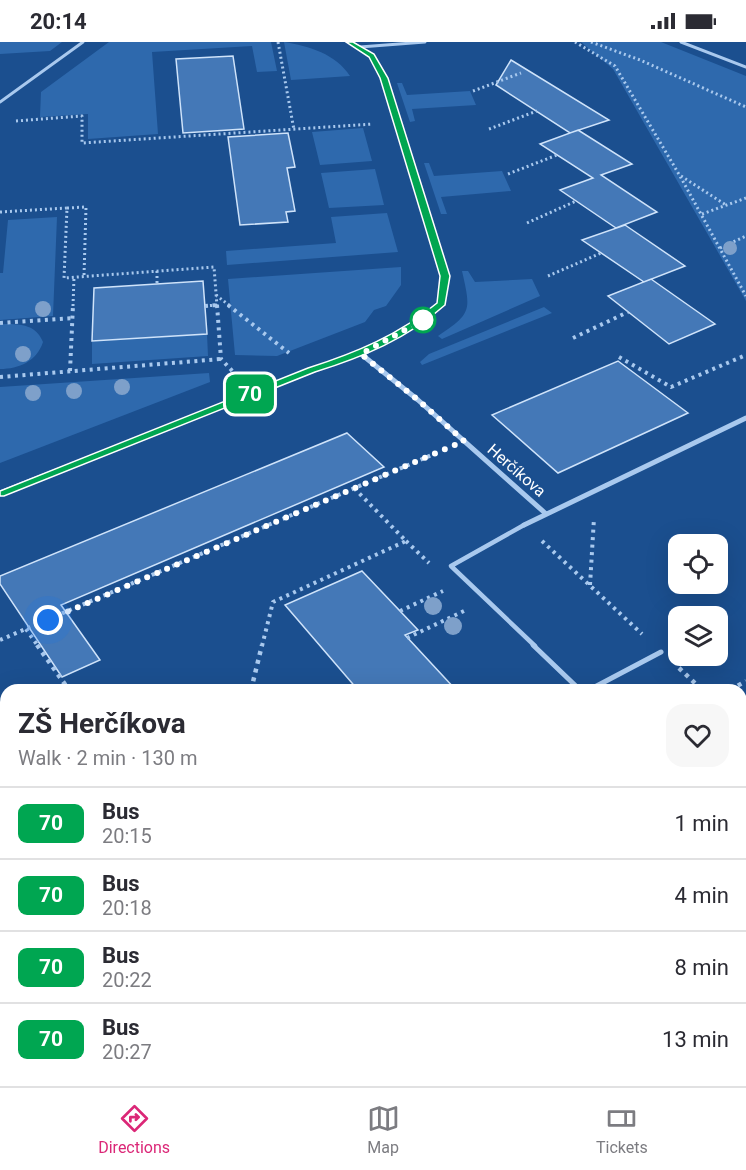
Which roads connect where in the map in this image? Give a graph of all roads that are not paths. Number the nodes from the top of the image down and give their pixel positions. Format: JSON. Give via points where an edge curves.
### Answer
{"nodes":[{"id":1,"x":83,"y":42,"type":"edge"},
{"id":2,"x":350,"y":42,"type":"edge"},
{"id":3,"x":425,"y":42,"type":"edge"},
{"id":4,"x":681,"y":42,"type":"edge"},
{"id":5,"x":360,"y":47,"type":"junction"},
{"id":6,"x":746,"y":67,"type":"edge"},
{"id":7,"x":0,"y":102,"type":"edge"},
{"id":8,"x":361,"y":354,"type":"junction"},
{"id":9,"x":746,"y":418,"type":"edge"},
{"id":10,"x":0,"y":493,"type":"edge"},
{"id":11,"x":545,"y":513,"type":"junction"},
{"id":12,"x":524,"y":525,"type":"joint"},
{"id":13,"x":661,"y":652,"type":"road end"},
{"id":14,"x":574,"y":684,"type":"edge"},
{"id":15,"x":600,"y":684,"type":"edge"}],
"edges":[{"from":1,"to":7,"type":"lane"},
{"from":2,"to":5,"type":"street"},
{"from":3,"to":5,"type":"lane"},
{"from":4,"to":6,"type":"lane"},
{"from":5,"to":8,"type":"street","via":[[372,56],[384,78],[445,276],[442,303],[423,320]]},
{"from":8,"to":10,"type":"street","via":[[311,370]]},
{"from":8,"to":11,"type":"street","name":"Herčíkova"},
{"from":9,"to":11,"type":"street","name":"Herčíkova"},
{"from":11,"to":12,"type":"street","name":"Herčíkova"},
{"from":12,"to":14,"type":"lane","via":[[451,566]]},
{"from":13,"to":15,"type":"lane"}]}
